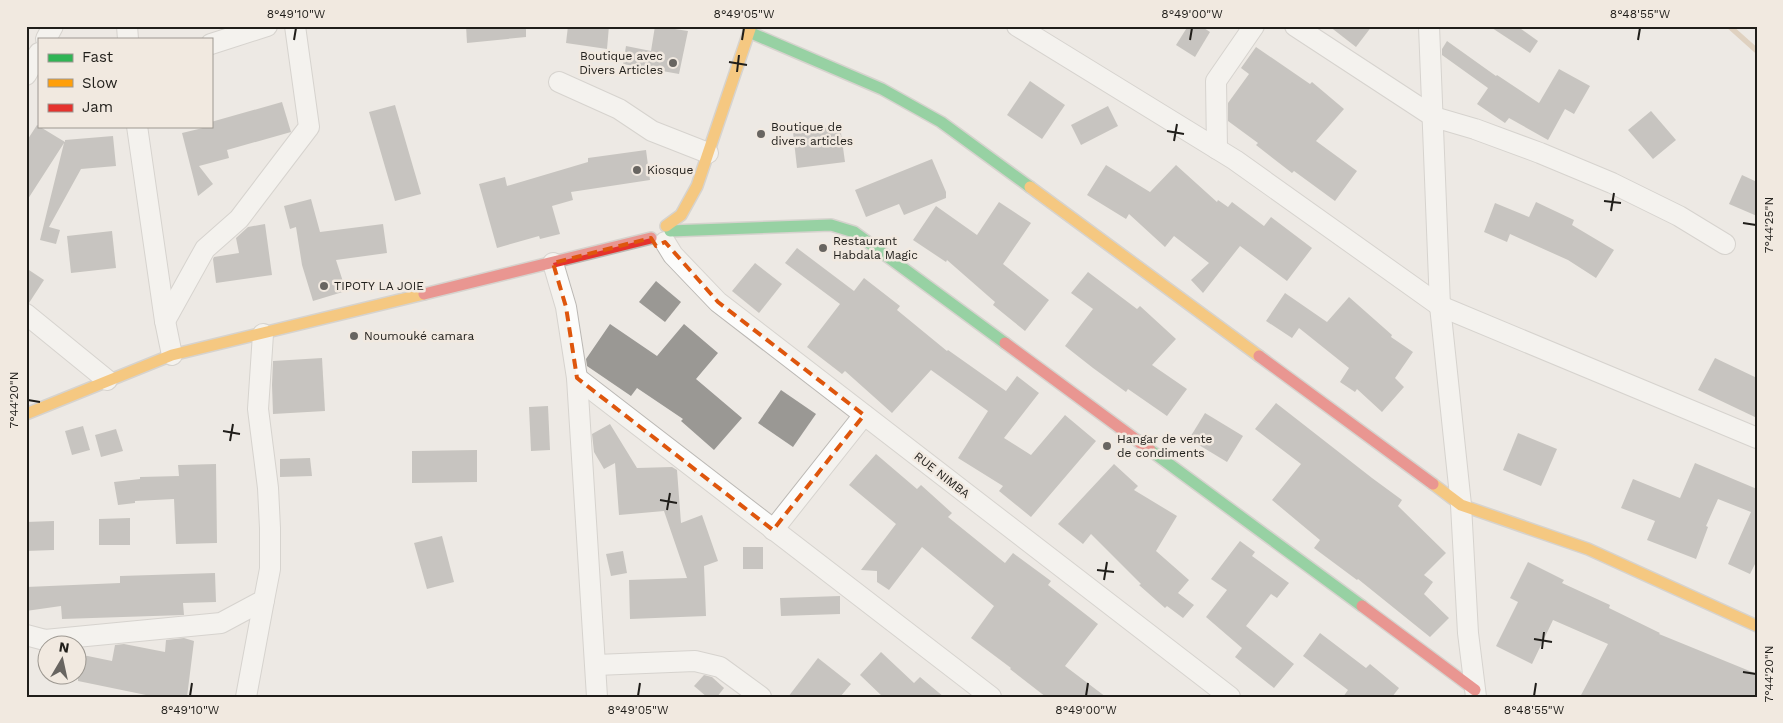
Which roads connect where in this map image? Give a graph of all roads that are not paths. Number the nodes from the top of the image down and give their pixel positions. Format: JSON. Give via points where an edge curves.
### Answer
{"nodes":[{"id":1,"x":54,"y":26,"type":"edge"},
{"id":2,"x":267,"y":26,"type":"edge"},
{"id":3,"x":294,"y":26,"type":"edge"},
{"id":4,"x":1017,"y":26,"type":"edge"},
{"id":5,"x":1254,"y":26,"type":"edge"},
{"id":6,"x":1295,"y":26,"type":"edge"},
{"id":7,"x":1430,"y":26,"type":"edge"},
{"id":8,"x":750,"y":29,"type":"edge"},
{"id":9,"x":47,"y":38,"type":"edge"},
{"id":10,"x":212,"y":44,"type":"edge"},
{"id":11,"x":38,"y":54,"type":"edge"},
{"id":12,"x":26,"y":75,"type":"edge"},
{"id":13,"x":559,"y":82,"type":"dead end"},
{"id":14,"x":1434,"y":117,"type":"junction"},
{"id":15,"x":137,"y":128,"type":"edge"},
{"id":16,"x":1217,"y":149,"type":"junction"},
{"id":17,"x":708,"y":154,"type":"junction"},
{"id":18,"x":663,"y":234,"type":"junction"},
{"id":19,"x":1725,"y":244,"type":"dead end"},
{"id":20,"x":553,"y":263,"type":"junction"},
{"id":21,"x":1440,"y":306,"type":"junction"},
{"id":22,"x":26,"y":314,"type":"edge"},
{"id":23,"x":165,"y":321,"type":"junction"},
{"id":24,"x":263,"y":334,"type":"junction"},
{"id":25,"x":172,"y":355,"type":"junction"},
{"id":26,"x":577,"y":378,"type":"junction"},
{"id":27,"x":107,"y":380,"type":"junction"},
{"id":28,"x":26,"y":414,"type":"edge"},
{"id":29,"x":864,"y":415,"type":"junction"},
{"id":30,"x":1757,"y":438,"type":"edge"},
{"id":31,"x":1460,"y":505,"type":"junction"},
{"id":32,"x":773,"y":530,"type":"junction"},
{"id":33,"x":264,"y":600,"type":"junction"},
{"id":34,"x":1757,"y":626,"type":"edge"},
{"id":35,"x":26,"y":635,"type":"edge"},
{"id":36,"x":596,"y":665,"type":"junction"},
{"id":37,"x":1476,"y":693,"type":"edge"},
{"id":38,"x":246,"y":697,"type":"edge"},
{"id":39,"x":597,"y":697,"type":"edge"},
{"id":40,"x":761,"y":697,"type":"edge"},
{"id":41,"x":990,"y":697,"type":"edge"},
{"id":42,"x":1230,"y":697,"type":"edge"}],
"edges":[{"from":1,"to":9,"type":"street"},
{"from":2,"to":10,"type":"street"},
{"from":3,"to":23,"type":"street","via":[[309,127],[239,219],[205,249]]},
{"from":4,"to":16,"type":"street"},
{"from":5,"to":16,"type":"street","via":[[1216,80]]},
{"from":6,"to":14,"type":"street"},
{"from":7,"to":14,"type":"street"},
{"from":8,"to":17,"type":"street"},
{"from":8,"to":31,"type":"street","via":[[882,88],[941,122]]},
{"from":11,"to":12,"type":"street"},
{"from":13,"to":17,"type":"street","via":[[619,109],[652,131]]},
{"from":14,"to":19,"type":"street","via":[[1540,153],[1612,183],[1679,216]]},
{"from":14,"to":21,"type":"street"},
{"from":15,"to":23,"type":"street"},
{"from":16,"to":21,"type":"street"},
{"from":17,"to":18,"type":"street","via":[[685,208]]},
{"from":18,"to":20,"type":"street"},
{"from":18,"to":29,"type":"street","name":"RUE NIMBA","via":[[673,255],[718,302]]},
{"from":18,"to":37,"type":"street","via":[[831,225],[854,232]]},
{"from":20,"to":24,"type":"street"},
{"from":20,"to":26,"type":"street","via":[[566,307]]},
{"from":21,"to":30,"type":"street"},
{"from":21,"to":31,"type":"street"},
{"from":22,"to":27,"type":"street"},
{"from":23,"to":25,"type":"street"},
{"from":24,"to":25,"type":"street"},
{"from":24,"to":33,"type":"street","via":[[258,409],[270,528],[270,569]]},
{"from":25,"to":27,"type":"street"},
{"from":26,"to":32,"type":"street"},
{"from":26,"to":36,"type":"street"},
{"from":27,"to":28,"type":"street"},
{"from":29,"to":32,"type":"street"},
{"from":29,"to":42,"type":"street","name":"RUE NIMBA"},
{"from":31,"to":34,"type":"street","via":[[1588,550]]},
{"from":31,"to":37,"type":"street","via":[[1468,633]]},
{"from":32,"to":41,"type":"street"},
{"from":33,"to":35,"type":"street","via":[[221,623],[45,640]]},
{"from":33,"to":38,"type":"street"},
{"from":36,"to":39,"type":"street"},
{"from":36,"to":40,"type":"street","via":[[695,661],[720,666]]}]}
